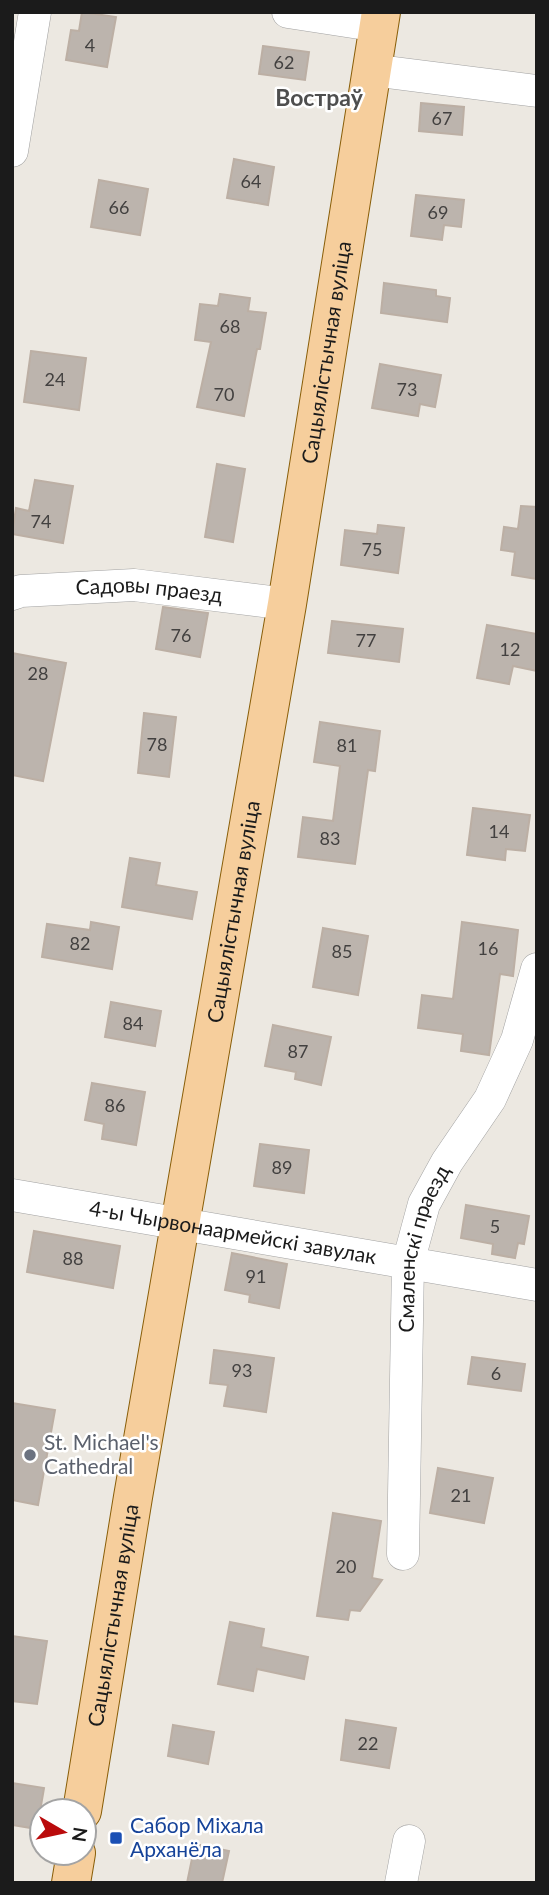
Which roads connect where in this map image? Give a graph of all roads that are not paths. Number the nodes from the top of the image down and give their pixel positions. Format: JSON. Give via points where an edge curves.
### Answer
{"nodes":[{"id":1,"x":35,"y":12,"type":"edge"},
{"id":2,"x":288,"y":12,"type":"edge"},
{"id":3,"x":380,"y":19,"type":"edge"},
{"id":4,"x":371,"y":71,"type":"junction"},
{"id":5,"x":537,"y":90,"type":"edge"},
{"id":6,"x":12,"y":151,"type":"edge"},
{"id":7,"x":12,"y":594,"type":"edge"},
{"id":8,"x":287,"y":604,"type":"junction"},
{"id":9,"x":537,"y":969,"type":"edge"},
{"id":10,"x":12,"y":1195,"type":"edge"},
{"id":11,"x":180,"y":1223,"type":"junction"},
{"id":12,"x":408,"y":1262,"type":"junction"},
{"id":13,"x":537,"y":1285,"type":"edge"},
{"id":14,"x":403,"y":1554,"type":"dead end"},
{"id":15,"x":84,"y":1797,"type":"edge"},
{"id":16,"x":409,"y":1842,"type":"dead end"},
{"id":17,"x":401,"y":1883,"type":"edge"}],
"edges":[{"from":1,"to":6,"type":"street"},
{"from":2,"to":3,"type":"street"},
{"from":3,"to":4,"type":"main road","name":"Сацыялістычная вуліца"},
{"from":4,"to":5,"type":"street"},
{"from":4,"to":8,"type":"main road","name":"Сацыялістычная вуліца"},
{"from":7,"to":8,"type":"street","name":"Садовы праезд","via":[[134,585]]},
{"from":8,"to":11,"type":"main road","name":"Сацыялістычная вуліца"},
{"from":9,"to":12,"type":"street","name":"Смаленскі праезд","via":[[512,1052],[491,1099],[424,1204]]},
{"from":10,"to":11,"type":"street","name":"4-ы Чырвонаармейскі завулак"},
{"from":11,"to":12,"type":"street","name":"4-ы Чырвонаармейскі завулак"},
{"from":11,"to":15,"type":"main road","name":"Сацыялістычная вуліца"},
{"from":12,"to":13,"type":"street","name":"4-ы Чырвонаармейскі завулак"},
{"from":12,"to":14,"type":"street","name":"Смаленскі праезд"},
{"from":16,"to":17,"type":"street"}]}
